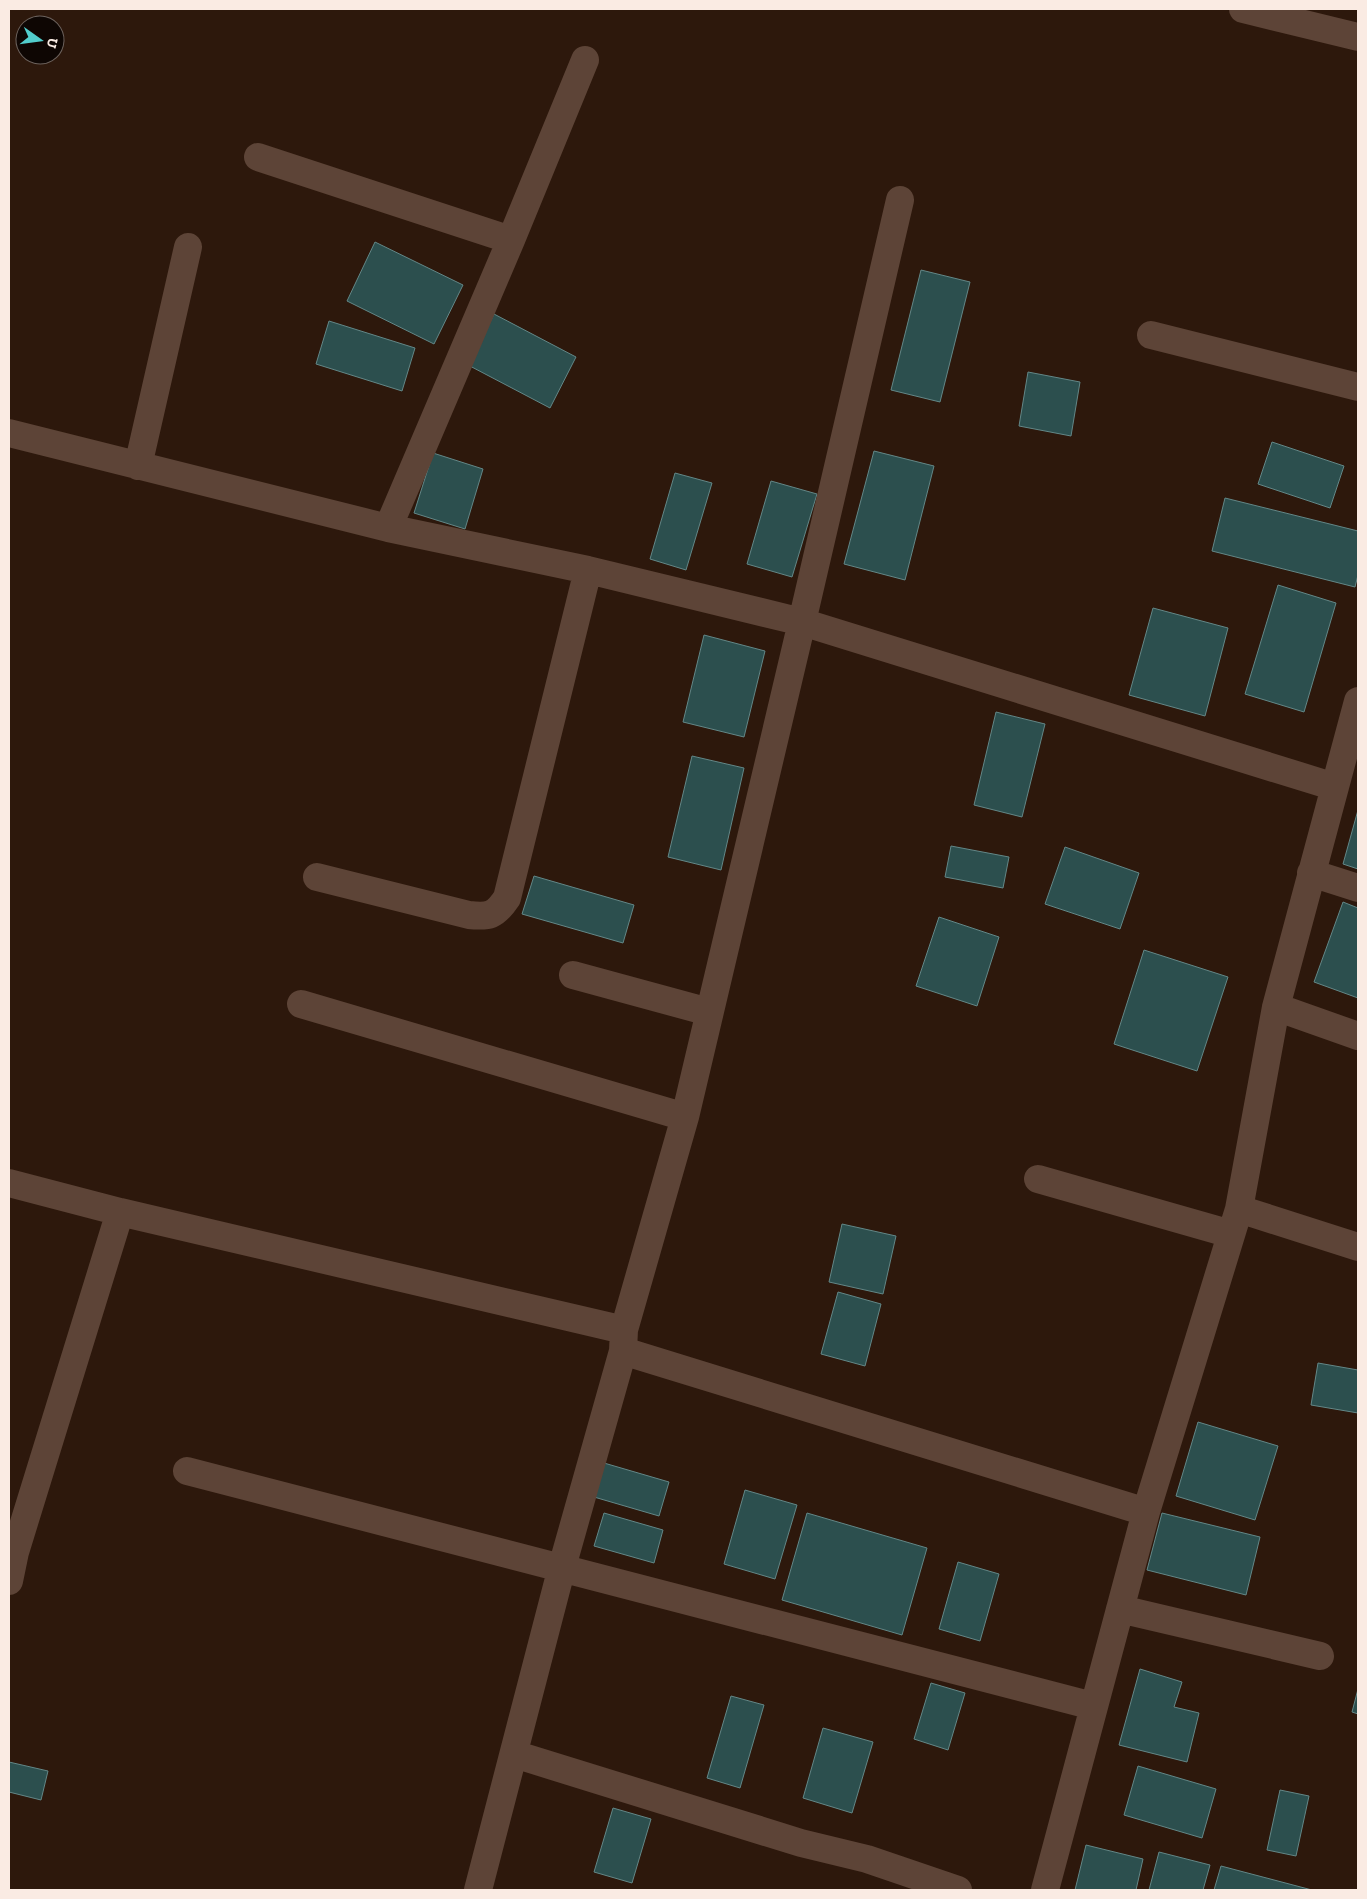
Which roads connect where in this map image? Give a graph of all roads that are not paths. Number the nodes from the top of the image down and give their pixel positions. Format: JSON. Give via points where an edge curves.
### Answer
{"nodes":[{"id":1,"x":1244,"y":9,"type":"edge"},
{"id":2,"x":1358,"y":37,"type":"edge"},
{"id":3,"x":585,"y":60,"type":"dead end"},
{"id":4,"x":258,"y":157,"type":"dead end"},
{"id":5,"x":900,"y":200,"type":"dead end"},
{"id":6,"x":511,"y":240,"type":"junction"},
{"id":7,"x":188,"y":247,"type":"dead end"},
{"id":8,"x":1151,"y":335,"type":"dead end"},
{"id":9,"x":1358,"y":387,"type":"edge"},
{"id":10,"x":9,"y":433,"type":"edge"},
{"id":11,"x":138,"y":466,"type":"junction"},
{"id":12,"x":388,"y":528,"type":"junction"},
{"id":13,"x":588,"y":570,"type":"junction"},
{"id":14,"x":802,"y":622,"type":"junction"},
{"id":15,"x":1358,"y":701,"type":"edge"},
{"id":16,"x":1334,"y":787,"type":"junction"},
{"id":17,"x":1311,"y":873,"type":"junction"},
{"id":18,"x":317,"y":877,"type":"dead end"},
{"id":19,"x":1358,"y":888,"type":"edge"},
{"id":20,"x":573,"y":975,"type":"dead end"},
{"id":21,"x":301,"y":1004,"type":"dead end"},
{"id":22,"x":1276,"y":1007,"type":"junction"},
{"id":23,"x":709,"y":1012,"type":"junction"},
{"id":24,"x":1358,"y":1036,"type":"edge"},
{"id":25,"x":684,"y":1116,"type":"junction"},
{"id":26,"x":1038,"y":1179,"type":"dead end"},
{"id":27,"x":9,"y":1183,"type":"edge"},
{"id":28,"x":120,"y":1212,"type":"junction"},
{"id":29,"x":1235,"y":1222,"type":"junction"},
{"id":30,"x":1358,"y":1247,"type":"edge"},
{"id":31,"x":623,"y":1340,"type":"junction"},
{"id":32,"x":188,"y":1471,"type":"dead end"},
{"id":33,"x":1146,"y":1512,"type":"junction"},
{"id":34,"x":12,"y":1551,"type":"edge"},
{"id":35,"x":562,"y":1567,"type":"junction"},
{"id":36,"x":9,"y":1581,"type":"edge"},
{"id":37,"x":1120,"y":1609,"type":"junction"},
{"id":38,"x":1320,"y":1656,"type":"dead end"},
{"id":39,"x":1093,"y":1706,"type":"junction"},
{"id":40,"x":514,"y":1754,"type":"junction"},
{"id":41,"x":478,"y":1890,"type":"edge"},
{"id":42,"x":958,"y":1890,"type":"edge"},
{"id":43,"x":1045,"y":1890,"type":"edge"}],
"edges":[{"from":1,"to":2,"type":"street"},
{"from":3,"to":6,"type":"street"},
{"from":4,"to":6,"type":"street"},
{"from":5,"to":14,"type":"street"},
{"from":6,"to":12,"type":"street"},
{"from":7,"to":11,"type":"street"},
{"from":8,"to":9,"type":"street"},
{"from":10,"to":11,"type":"street"},
{"from":11,"to":12,"type":"street"},
{"from":12,"to":13,"type":"street"},
{"from":13,"to":14,"type":"street"},
{"from":13,"to":18,"type":"street","via":[[507,898],[500,909],[491,915],[468,915]]},
{"from":14,"to":16,"type":"street"},
{"from":14,"to":23,"type":"street"},
{"from":15,"to":16,"type":"street"},
{"from":16,"to":17,"type":"street"},
{"from":17,"to":19,"type":"street"},
{"from":17,"to":22,"type":"street"},
{"from":20,"to":23,"type":"street"},
{"from":21,"to":25,"type":"street"},
{"from":22,"to":24,"type":"street"},
{"from":22,"to":29,"type":"street"},
{"from":23,"to":25,"type":"street"},
{"from":25,"to":31,"type":"street"},
{"from":26,"to":29,"type":"street"},
{"from":27,"to":28,"type":"street"},
{"from":28,"to":31,"type":"street"},
{"from":28,"to":34,"type":"street"},
{"from":29,"to":30,"type":"street"},
{"from":29,"to":33,"type":"street"},
{"from":31,"to":33,"type":"street"},
{"from":31,"to":35,"type":"street"},
{"from":32,"to":35,"type":"street"},
{"from":33,"to":37,"type":"street"},
{"from":34,"to":36,"type":"street"},
{"from":35,"to":39,"type":"street"},
{"from":35,"to":40,"type":"street"},
{"from":37,"to":38,"type":"street"},
{"from":37,"to":39,"type":"street"},
{"from":39,"to":43,"type":"street"},
{"from":40,"to":41,"type":"street"},
{"from":40,"to":42,"type":"street","via":[[801,1843],[866,1859]]}]}
